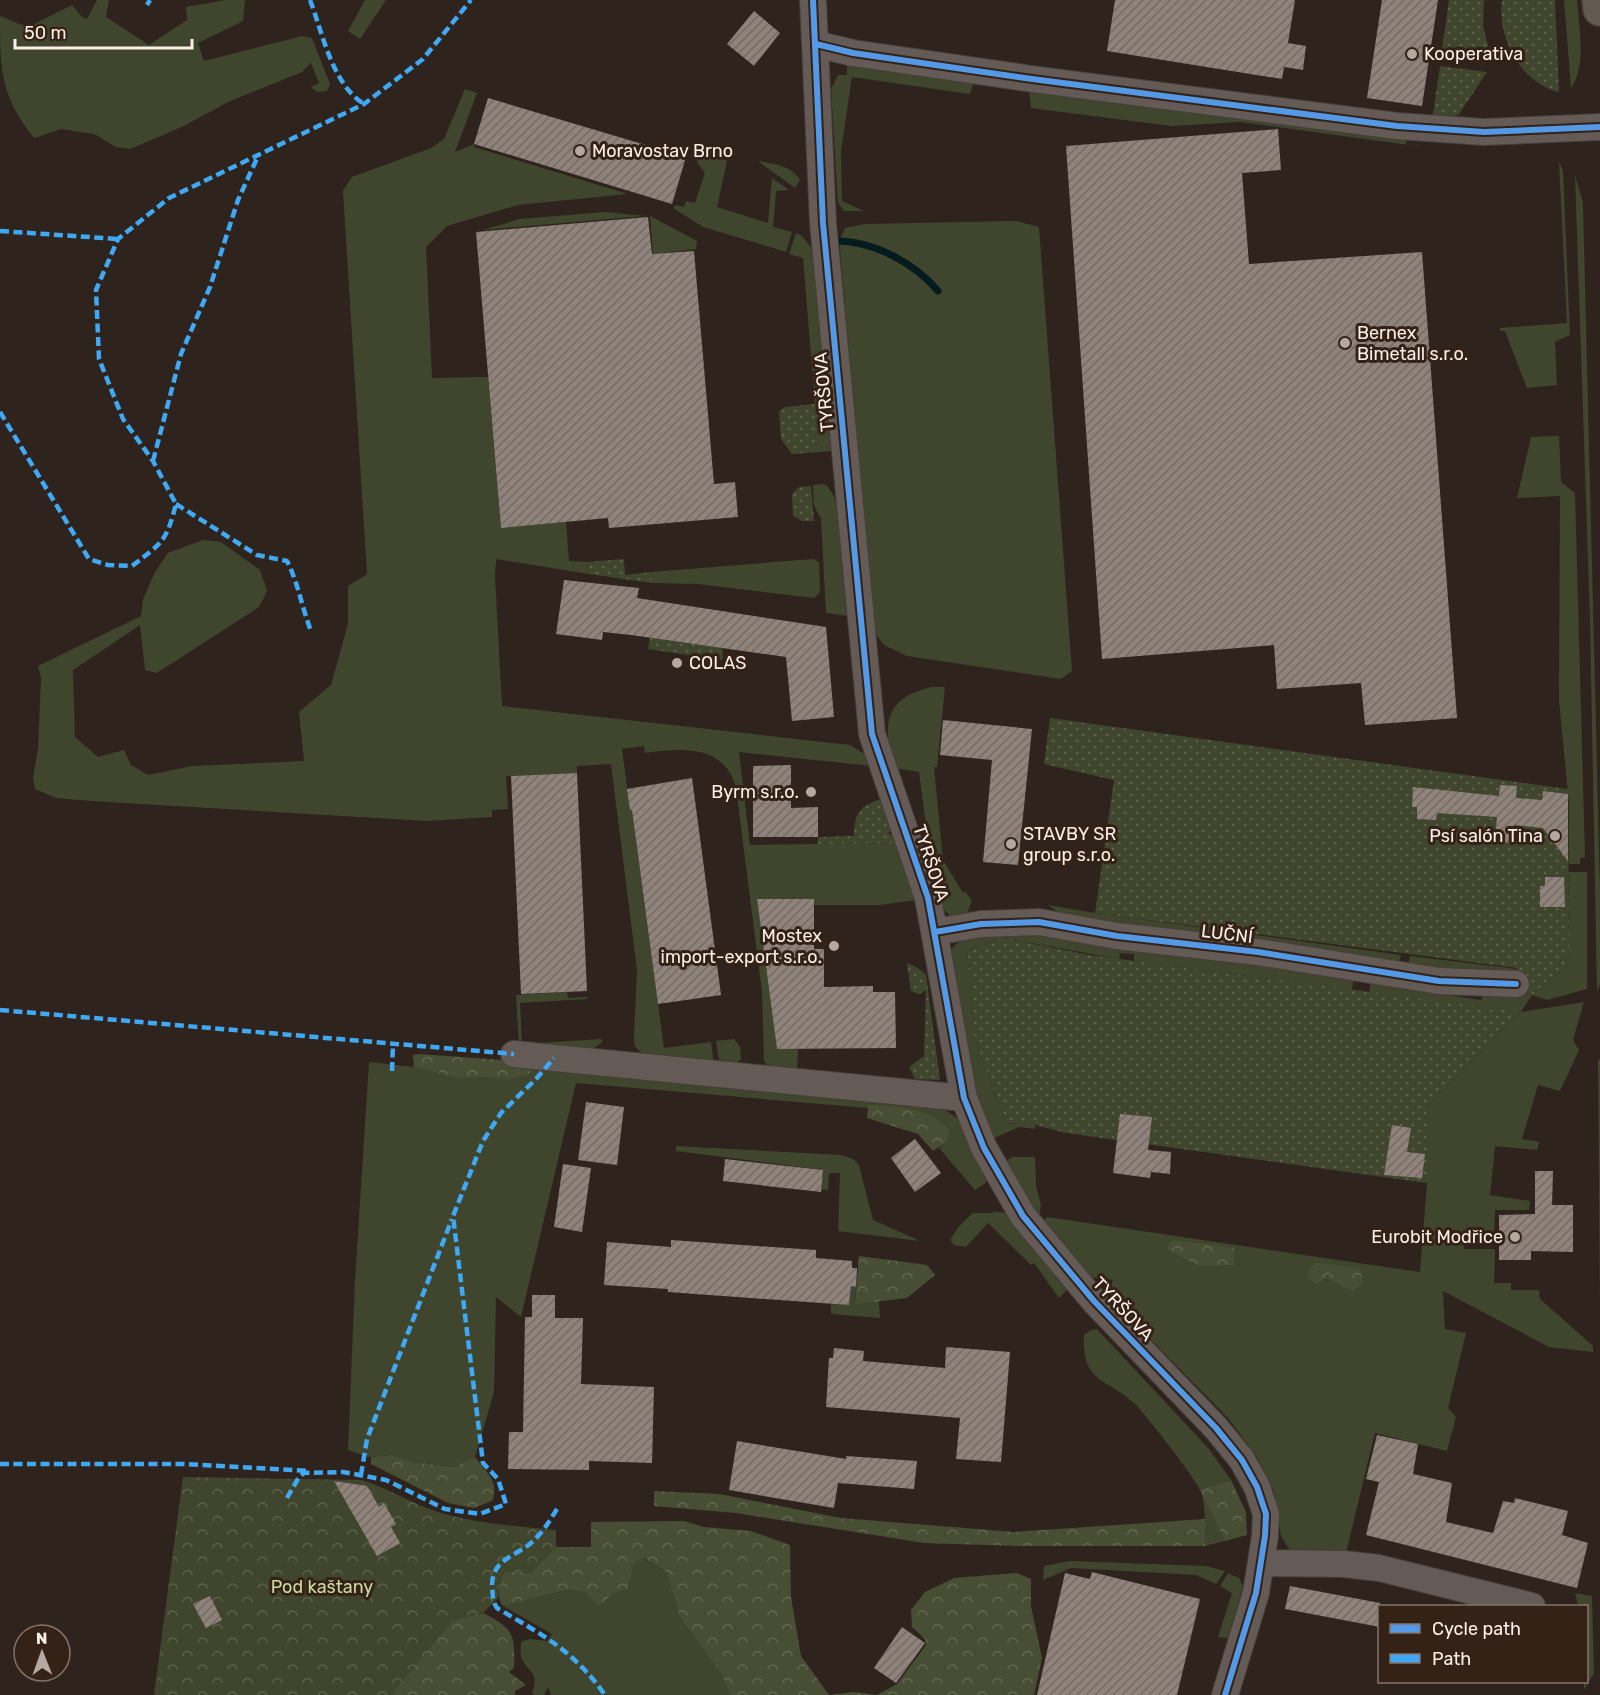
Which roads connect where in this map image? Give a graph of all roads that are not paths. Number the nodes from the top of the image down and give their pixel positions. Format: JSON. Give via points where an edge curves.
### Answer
{"nodes":[{"id":1,"x":813,"y":0,"type":"edge"},
{"id":2,"x":1599,"y":0,"type":"edge"},
{"id":3,"x":1600,"y":9,"type":"edge"},
{"id":4,"x":816,"y":44,"type":"junction"},
{"id":5,"x":1600,"y":127,"type":"edge"},
{"id":6,"x":935,"y":932,"type":"junction"},
{"id":7,"x":1516,"y":984,"type":"dead end"},
{"id":8,"x":514,"y":1054,"type":"dead end"},
{"id":9,"x":964,"y":1098,"type":"junction"},
{"id":10,"x":1261,"y":1563,"type":"junction"},
{"id":11,"x":1528,"y":1605,"type":"edge"},
{"id":12,"x":1225,"y":1695,"type":"edge"}],
"edges":[{"from":1,"to":4,"type":"street","name":"TYRŠOVA"},
{"from":2,"to":3,"type":"highway"},
{"from":4,"to":5,"type":"street","via":[[1032,80],[1397,126],[1484,132]]},
{"from":4,"to":6,"type":"street","name":"TYRŠOVA","via":[[823,223],[872,734],[928,898]]},
{"from":6,"to":7,"type":"street","name":"LUČNÍ","via":[[981,924],[1039,922],[1439,981]]},
{"from":6,"to":9,"type":"street","name":"TYRŠOVA"},
{"from":8,"to":9,"type":"street"},
{"from":9,"to":10,"type":"street","name":"TYRŠOVA","via":[[984,1148],[1023,1216],[1094,1301],[1242,1460],[1266,1515]]},
{"from":10,"to":11,"type":"street","via":[[1379,1568]]},
{"from":10,"to":12,"type":"street","name":"TYRŠOVA","via":[[1256,1593]]}]}
